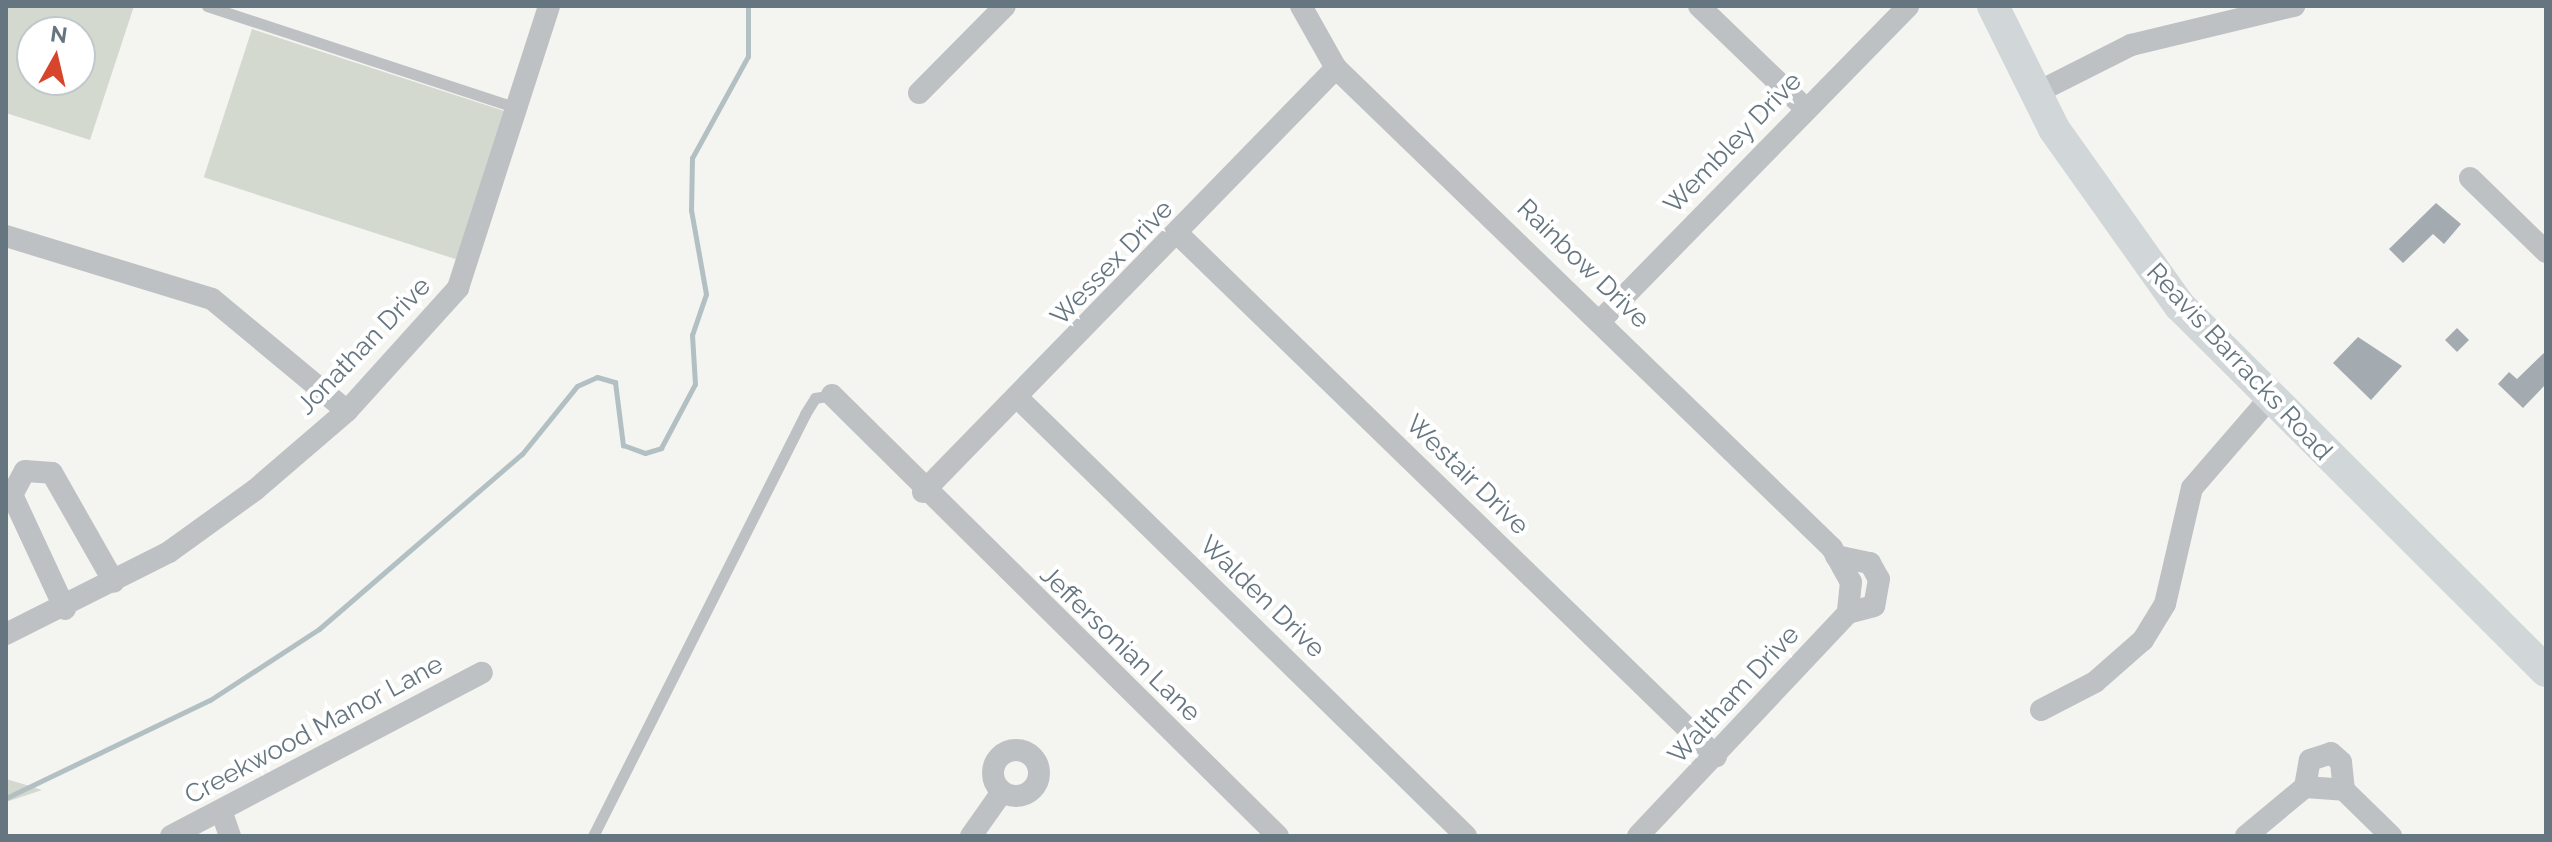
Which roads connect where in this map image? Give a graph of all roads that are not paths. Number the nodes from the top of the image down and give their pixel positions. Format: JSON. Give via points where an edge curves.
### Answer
{"nodes":[{"id":1,"x":207,"y":6,"type":"edge"},
{"id":2,"x":549,"y":6,"type":"edge"},
{"id":3,"x":1005,"y":6,"type":"edge"},
{"id":4,"x":1301,"y":6,"type":"edge"},
{"id":5,"x":1699,"y":6,"type":"edge"},
{"id":6,"x":1908,"y":6,"type":"edge"},
{"id":7,"x":1993,"y":6,"type":"edge"},
{"id":8,"x":2294,"y":6,"type":"edge"},
{"id":9,"x":1336,"y":68,"type":"junction"},
{"id":10,"x":919,"y":93,"type":"dead end"},
{"id":11,"x":2034,"y":94,"type":"junction"},
{"id":12,"x":518,"y":108,"type":"junction"},
{"id":13,"x":1805,"y":108,"type":"junction"},
{"id":14,"x":2470,"y":178,"type":"dead end"},
{"id":15,"x":1178,"y":234,"type":"junction"},
{"id":16,"x":6,"y":236,"type":"edge"},
{"id":17,"x":2546,"y":252,"type":"edge"},
{"id":18,"x":1601,"y":320,"type":"junction"},
{"id":19,"x":832,"y":395,"type":"joint"},
{"id":20,"x":1019,"y":399,"type":"junction"},
{"id":21,"x":2269,"y":399,"type":"junction"},
{"id":22,"x":347,"y":411,"type":"junction"},
{"id":23,"x":923,"y":492,"type":"junction"},
{"id":24,"x":1836,"y":556,"type":"junction"},
{"id":25,"x":114,"y":582,"type":"junction"},
{"id":26,"x":65,"y":609,"type":"junction"},
{"id":27,"x":1848,"y":613,"type":"junction"},
{"id":28,"x":6,"y":634,"type":"edge"},
{"id":29,"x":2546,"y":671,"type":"edge"},
{"id":30,"x":482,"y":673,"type":"dead end"},
{"id":31,"x":2041,"y":710,"type":"dead end"},
{"id":32,"x":1716,"y":756,"type":"junction"},
{"id":33,"x":2305,"y":787,"type":"junction"},
{"id":34,"x":2344,"y":790,"type":"junction"},
{"id":35,"x":1002,"y":792,"type":"dead end"},
{"id":36,"x":222,"y":813,"type":"junction"},
{"id":37,"x":171,"y":836,"type":"edge"},
{"id":38,"x":230,"y":836,"type":"edge"},
{"id":39,"x":593,"y":836,"type":"edge"},
{"id":40,"x":971,"y":836,"type":"edge"},
{"id":41,"x":1278,"y":836,"type":"edge"},
{"id":42,"x":1466,"y":836,"type":"edge"},
{"id":43,"x":1638,"y":836,"type":"edge"},
{"id":44,"x":2246,"y":836,"type":"edge"},
{"id":45,"x":2391,"y":836,"type":"edge"}],
"edges":[{"from":1,"to":12,"type":"lane"},
{"from":2,"to":12,"type":"street","name":"Jonathan Drive"},
{"from":3,"to":10,"type":"street"},
{"from":4,"to":9,"type":"street","name":"Rainbow Drive"},
{"from":5,"to":13,"type":"street"},
{"from":6,"to":13,"type":"street","name":"Wembley Drive"},
{"from":7,"to":11,"type":"main road","name":"Reavis Barracks Road"},
{"from":8,"to":11,"type":"street","via":[[2131,45]]},
{"from":9,"to":15,"type":"street","name":"Wessex Drive"},
{"from":9,"to":18,"type":"street","name":"Rainbow Drive"},
{"from":11,"to":21,"type":"main road","name":"Reavis Barracks Road","via":[[2142,259]]},
{"from":12,"to":22,"type":"street","name":"Jonathan Drive","via":[[458,288]]},
{"from":13,"to":18,"type":"street","name":"Wembley Drive"},
{"from":14,"to":17,"type":"street"},
{"from":15,"to":20,"type":"street","name":"Wessex Drive"},
{"from":15,"to":32,"type":"street","name":"Westair Drive"},
{"from":16,"to":22,"type":"street","via":[[212,299]]},
{"from":18,"to":24,"type":"street","name":"Rainbow Drive"},
{"from":19,"to":23,"type":"street","name":"Jeffersonian Lane"},
{"from":19,"to":39,"type":"lane","via":[[815,398],[805,414]]},
{"from":20,"to":23,"type":"street","name":"Wessex Drive"},
{"from":20,"to":42,"type":"street","name":"Walden Drive"},
{"from":21,"to":29,"type":"main road","name":"Reavis Barracks Road"},
{"from":21,"to":31,"type":"street","via":[[2192,488],[2165,604],[2143,640],[2095,682]]},
{"from":22,"to":25,"type":"street","name":"Jonathan Drive","via":[[255,490]]},
{"from":23,"to":41,"type":"street","name":"Jeffersonian Lane"},
{"from":24,"to":27,"type":"street","name":"Rainbow Drive","via":[[1851,582]]},
{"from":24,"to":27,"type":"street","name":"Rainbow Drive","via":[[1870,563],[1879,579],[1874,606]]},
{"from":25,"to":26,"type":"street","name":"Jonathan Drive"},
{"from":25,"to":26,"type":"street","via":[[52,473],[25,471],[12,495]]},
{"from":26,"to":28,"type":"street","name":"Jonathan Drive"},
{"from":27,"to":32,"type":"street","name":"Waltham Drive"},
{"from":30,"to":36,"type":"street","name":"Creekwood Manor Lane"},
{"from":32,"to":43,"type":"street","name":"Waltham Drive"},
{"from":33,"to":34,"type":"street"},
{"from":33,"to":34,"type":"street","via":[[2310,760],[2331,753],[2341,762]]},
{"from":33,"to":44,"type":"street"},
{"from":34,"to":45,"type":"street"},
{"from":35,"to":40,"type":"street"},
{"from":36,"to":37,"type":"street","name":"Creekwood Manor Lane"},
{"from":36,"to":38,"type":"street"}]}
